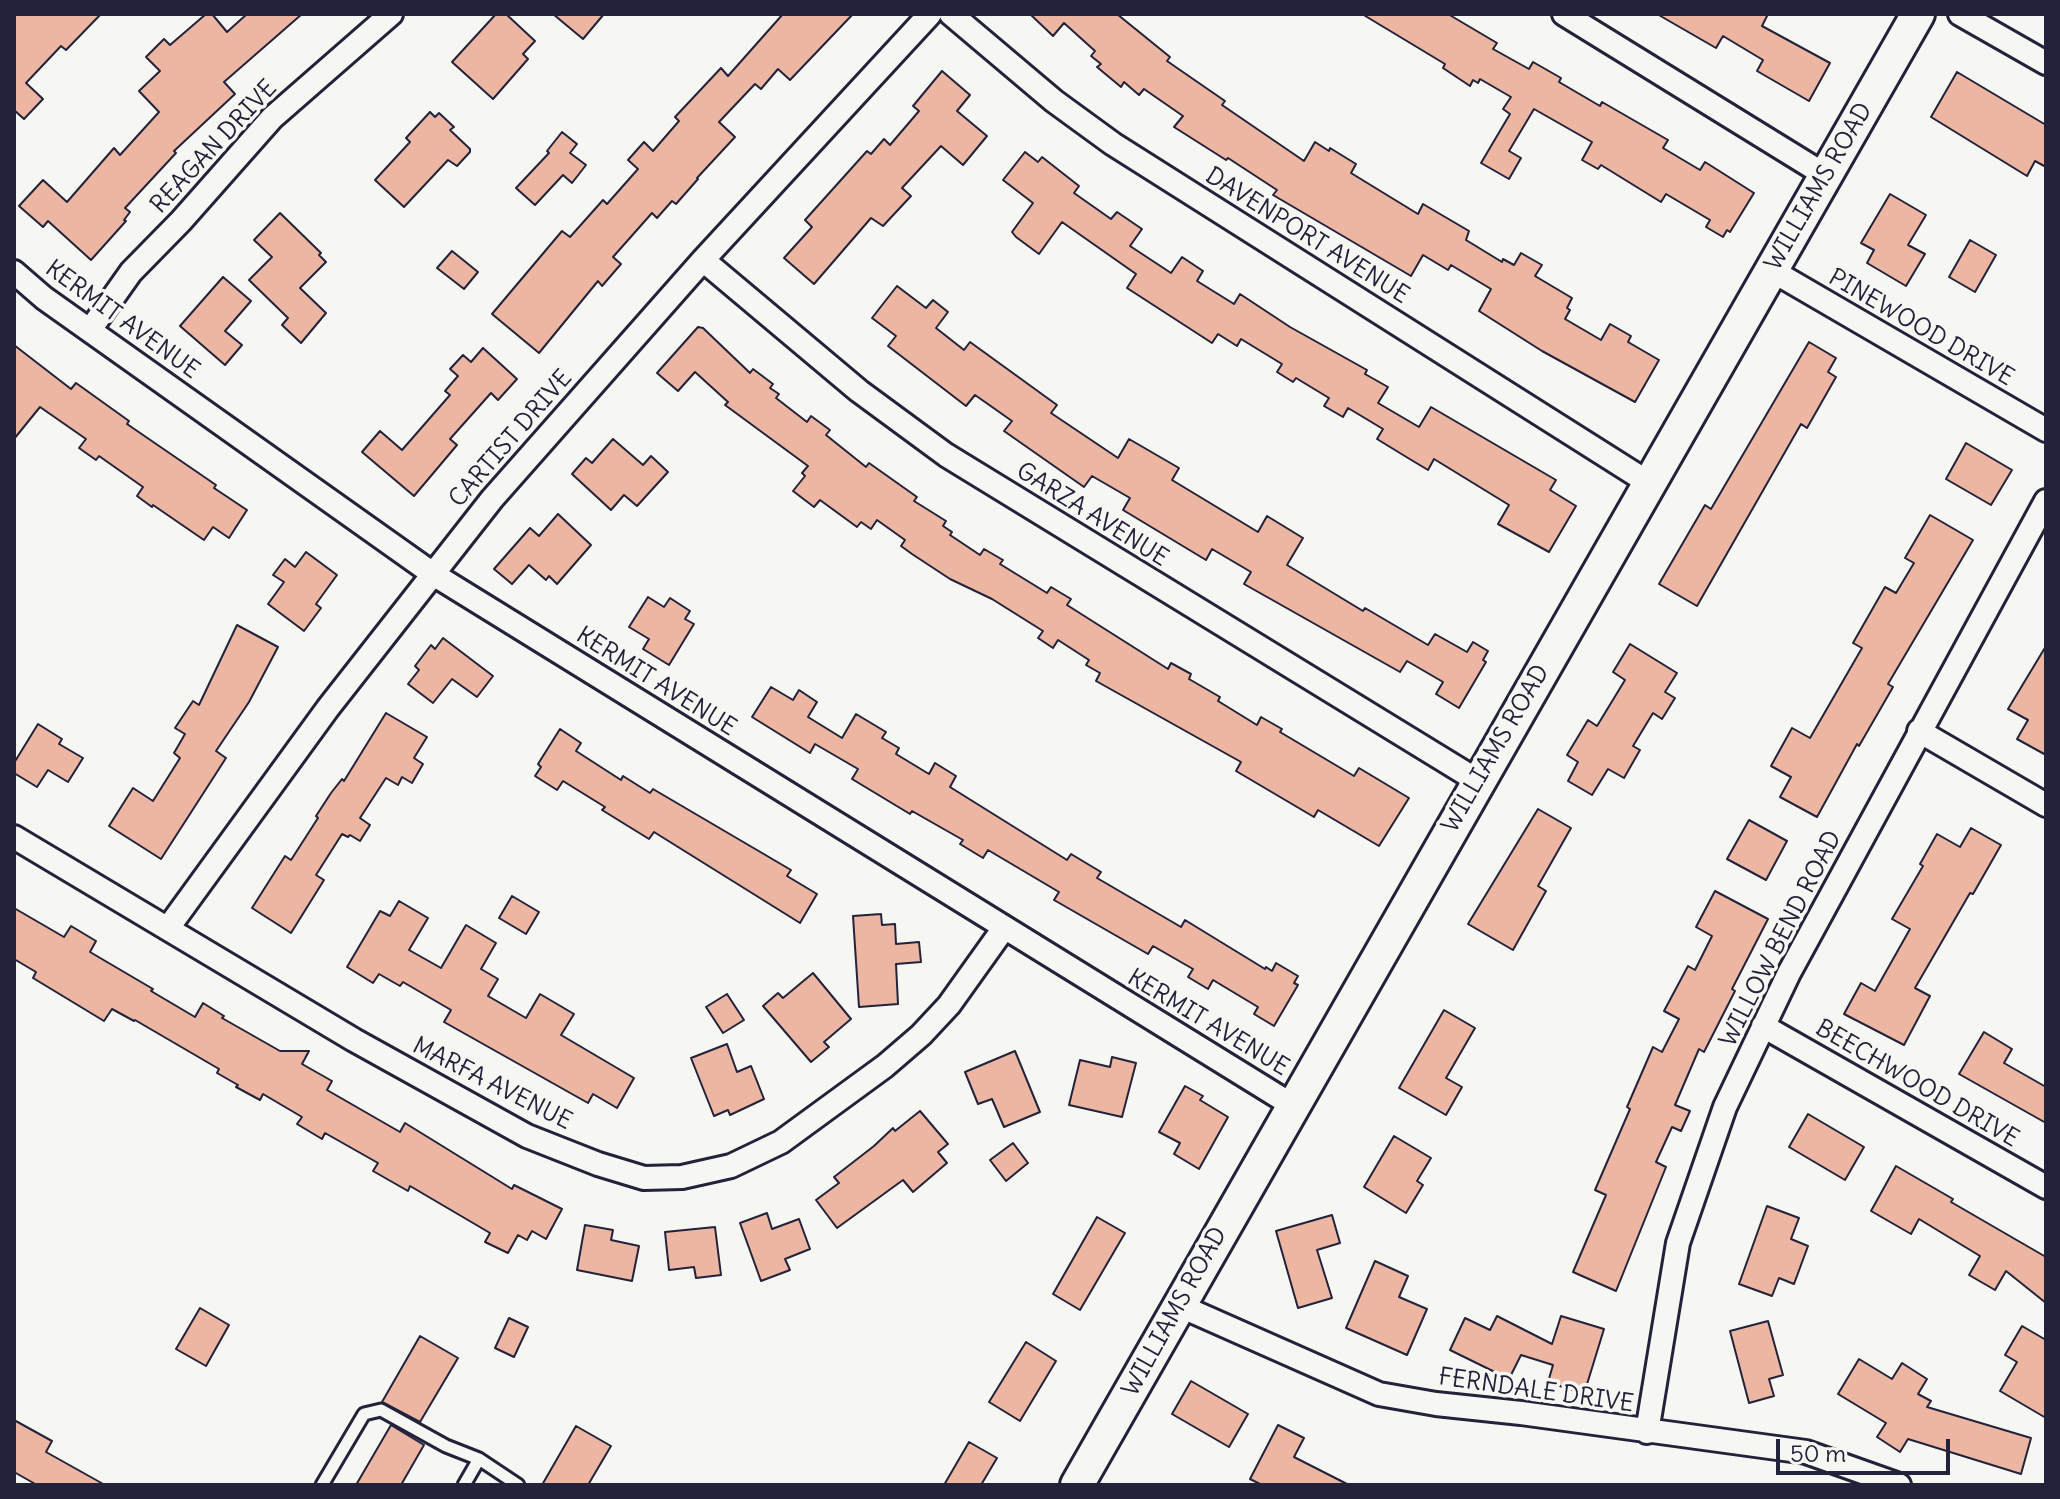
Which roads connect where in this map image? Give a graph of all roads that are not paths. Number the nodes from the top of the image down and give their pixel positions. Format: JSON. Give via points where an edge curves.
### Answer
{"nodes":[{"id":1,"x":391,"y":14,"type":"edge"},
{"id":2,"x":930,"y":14,"type":"edge"},
{"id":3,"x":951,"y":14,"type":"edge"},
{"id":4,"x":1564,"y":14,"type":"edge"},
{"id":5,"x":1918,"y":14,"type":"edge"},
{"id":6,"x":1960,"y":14,"type":"edge"},
{"id":7,"x":2046,"y":63,"type":"edge"},
{"id":8,"x":1825,"y":175,"type":"junction"},
{"id":9,"x":703,"y":260,"type":"junction"},
{"id":10,"x":1771,"y":270,"type":"junction"},
{"id":11,"x":14,"y":272,"type":"edge"},
{"id":12,"x":90,"y":330,"type":"junction"},
{"id":13,"x":2046,"y":430,"type":"edge"},
{"id":14,"x":1649,"y":483,"type":"junction"},
{"id":15,"x":2046,"y":501,"type":"edge"},
{"id":16,"x":433,"y":574,"type":"junction"},
{"id":17,"x":1919,"y":731,"type":"junction"},
{"id":18,"x":1478,"y":781,"type":"junction"},
{"id":19,"x":2046,"y":805,"type":"edge"},
{"id":20,"x":14,"y":837,"type":"edge"},
{"id":21,"x":168,"y":928,"type":"junction"},
{"id":22,"x":1004,"y":928,"type":"junction"},
{"id":23,"x":1763,"y":1026,"type":"junction"},
{"id":24,"x":1292,"y":1105,"type":"junction"},
{"id":25,"x":2046,"y":1187,"type":"edge"},
{"id":26,"x":1178,"y":1305,"type":"junction"},
{"id":27,"x":1647,"y":1432,"type":"junction"},
{"id":28,"x":479,"y":1459,"type":"junction"},
{"id":29,"x":322,"y":1485,"type":"edge"},
{"id":30,"x":464,"y":1485,"type":"edge"},
{"id":31,"x":518,"y":1485,"type":"edge"},
{"id":32,"x":1077,"y":1485,"type":"edge"},
{"id":33,"x":1899,"y":1485,"type":"edge"}],
"edges":[{"from":1,"to":12,"type":"street","name":"REAGAN DRIVE","via":[[272,118],[131,272]]},
{"from":2,"to":9,"type":"street","name":"CARTIST DRIVE"},
{"from":3,"to":14,"type":"street","name":"DAVENPORT AVENUE","via":[[1113,144]]},
{"from":4,"to":8,"type":"street"},
{"from":5,"to":8,"type":"street","name":"WILLIAMS ROAD"},
{"from":6,"to":7,"type":"street"},
{"from":8,"to":10,"type":"street","name":"WILLIAMS ROAD"},
{"from":9,"to":16,"type":"street","name":"CARTIST DRIVE","via":[[492,499]]},
{"from":9,"to":18,"type":"street","name":"GARZA AVENUE","via":[[859,391],[946,455]]},
{"from":10,"to":13,"type":"street","name":"PINEWOOD DRIVE"},
{"from":10,"to":14,"type":"street","name":"WILLIAMS ROAD"},
{"from":11,"to":12,"type":"street","name":"KERMIT AVENUE"},
{"from":12,"to":16,"type":"street","name":"KERMIT AVENUE"},
{"from":14,"to":18,"type":"street","name":"WILLIAMS ROAD"},
{"from":15,"to":17,"type":"street","name":"WILLOW BEND ROAD"},
{"from":16,"to":21,"type":"street","name":"CARTIST DRIVE"},
{"from":16,"to":22,"type":"street","name":"KERMIT AVENUE"},
{"from":17,"to":19,"type":"street"},
{"from":17,"to":23,"type":"street","name":"WILLOW BEND ROAD"},
{"from":18,"to":24,"type":"street","name":"WILLIAMS ROAD"},
{"from":20,"to":21,"type":"street","name":"MARFA AVENUE"},
{"from":21,"to":22,"type":"street","name":"MARFA AVENUE","via":[[527,1136],[644,1178],[682,1177],[731,1166],[781,1142],[921,1035]]},
{"from":22,"to":24,"type":"street","name":"KERMIT AVENUE"},
{"from":23,"to":25,"type":"street","name":"BEECHWOOD DRIVE"},
{"from":23,"to":27,"type":"street","name":"WILLOW BEND ROAD","via":[[1725,1107],[1678,1243]]},
{"from":24,"to":26,"type":"street","name":"WILLIAMS ROAD"},
{"from":26,"to":27,"type":"street","name":"FERNDALE DRIVE","via":[[1379,1394]]},
{"from":26,"to":32,"type":"street","name":"WILLIAMS ROAD"},
{"from":27,"to":33,"type":"street","name":"FERNDALE DRIVE","via":[[1806,1452]]},
{"from":28,"to":29,"type":"lane","via":[[381,1410],[364,1414]]},
{"from":28,"to":30,"type":"lane"},
{"from":28,"to":31,"type":"lane"}]}
